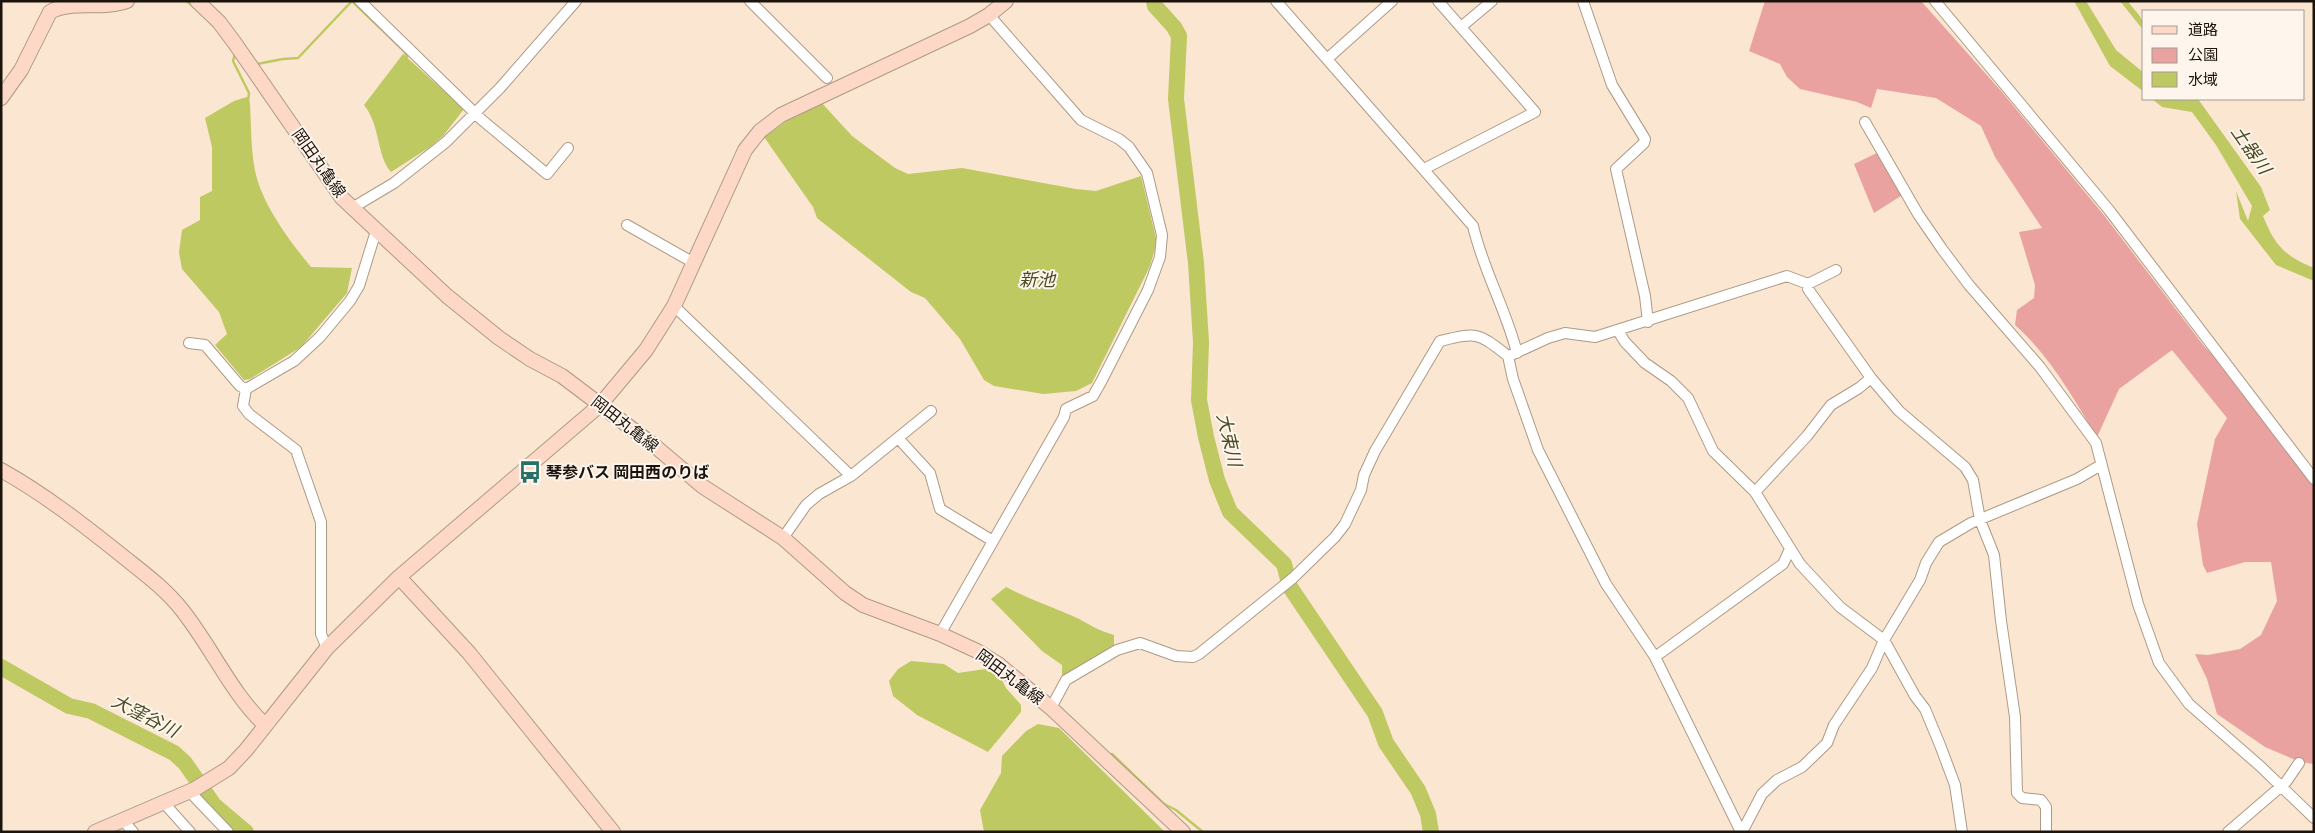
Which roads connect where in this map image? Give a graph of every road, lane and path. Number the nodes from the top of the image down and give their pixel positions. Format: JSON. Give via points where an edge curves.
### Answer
{"nodes":[{"id":1,"x":127,"y":1,"type":"edge"},
{"id":2,"x":197,"y":1,"type":"edge"},
{"id":3,"x":360,"y":1,"type":"edge"},
{"id":4,"x":576,"y":1,"type":"edge"},
{"id":5,"x":750,"y":1,"type":"edge"},
{"id":6,"x":1006,"y":1,"type":"edge"},
{"id":7,"x":1276,"y":1,"type":"edge"},
{"id":8,"x":1392,"y":1,"type":"edge"},
{"id":9,"x":1438,"y":1,"type":"edge"},
{"id":10,"x":1492,"y":1,"type":"edge"},
{"id":11,"x":1583,"y":1,"type":"edge"},
{"id":12,"x":1935,"y":1,"type":"edge"},
{"id":13,"x":989,"y":15,"type":"junction"},
{"id":14,"x":1461,"y":28,"type":"junction"},
{"id":15,"x":1327,"y":59,"type":"junction"},
{"id":16,"x":827,"y":78,"type":"dead end"},
{"id":17,"x":1,"y":98,"type":"edge"},
{"id":18,"x":475,"y":112,"type":"junction"},
{"id":19,"x":1865,"y":122,"type":"dead end"},
{"id":20,"x":568,"y":148,"type":"dead end"},
{"id":21,"x":1424,"y":169,"type":"junction"},
{"id":22,"x":352,"y":208,"type":"junction"},
{"id":23,"x":626,"y":225,"type":"dead end"},
{"id":24,"x":376,"y":231,"type":"junction"},
{"id":25,"x":694,"y":263,"type":"junction"},
{"id":26,"x":1836,"y":270,"type":"dead end"},
{"id":27,"x":1808,"y":284,"type":"junction"},
{"id":28,"x":674,"y":306,"type":"junction"},
{"id":29,"x":1648,"y":322,"type":"junction"},
{"id":30,"x":1618,"y":331,"type":"junction"},
{"id":31,"x":189,"y":343,"type":"dead end"},
{"id":32,"x":1513,"y":354,"type":"junction"},
{"id":33,"x":1871,"y":378,"type":"junction"},
{"id":34,"x":246,"y":389,"type":"junction"},
{"id":35,"x":600,"y":405,"type":"junction"},
{"id":36,"x":931,"y":411,"type":"dead end"},
{"id":37,"x":898,"y":438,"type":"junction"},
{"id":38,"x":2101,"y":465,"type":"junction"},
{"id":39,"x":1,"y":471,"type":"edge"},
{"id":40,"x":851,"y":476,"type":"junction"},
{"id":41,"x":2314,"y":480,"type":"edge"},
{"id":42,"x":1755,"y":492,"type":"junction"},
{"id":43,"x":1980,"y":520,"type":"junction"},
{"id":44,"x":783,"y":538,"type":"junction"},
{"id":45,"x":993,"y":541,"type":"junction"},
{"id":46,"x":1790,"y":549,"type":"junction"},
{"id":47,"x":399,"y":577,"type":"junction"},
{"id":48,"x":940,"y":634,"type":"junction"},
{"id":49,"x":1884,"y":640,"type":"junction"},
{"id":50,"x":327,"y":648,"type":"junction"},
{"id":51,"x":1655,"y":658,"type":"junction"},
{"id":52,"x":1051,"y":708,"type":"junction"},
{"id":53,"x":265,"y":724,"type":"junction"},
{"id":54,"x":2299,"y":764,"type":"dead end"},
{"id":55,"x":2279,"y":787,"type":"junction"},
{"id":56,"x":196,"y":788,"type":"junction"},
{"id":57,"x":163,"y":802,"type":"junction"},
{"id":58,"x":2314,"y":818,"type":"edge"},
{"id":59,"x":122,"y":819,"type":"junction"},
{"id":60,"x":95,"y":832,"type":"edge"},
{"id":61,"x":133,"y":832,"type":"edge"},
{"id":62,"x":190,"y":832,"type":"edge"},
{"id":63,"x":228,"y":832,"type":"edge"},
{"id":64,"x":613,"y":832,"type":"edge"},
{"id":65,"x":1183,"y":832,"type":"edge"},
{"id":66,"x":1742,"y":832,"type":"edge"},
{"id":67,"x":1962,"y":832,"type":"edge"},
{"id":68,"x":2046,"y":832,"type":"edge"},
{"id":69,"x":2228,"y":832,"type":"edge"}],
"edges":[{"from":1,"to":17,"type":"street","via":[[57,6],[50,12],[21,70]]},
{"from":2,"to":22,"type":"street","name":"岡田丸亀線","via":[[219,22]]},
{"from":3,"to":18,"type":"street"},
{"from":4,"to":18,"type":"street"},
{"from":5,"to":16,"type":"street"},
{"from":6,"to":13,"type":"street"},
{"from":7,"to":15,"type":"street"},
{"from":8,"to":15,"type":"street"},
{"from":9,"to":14,"type":"street"},
{"from":10,"to":14,"type":"street"},
{"from":11,"to":29,"type":"street","via":[[1612,85],[1645,139],[1616,169]]},
{"from":12,"to":41,"type":"street","via":[[2109,210]]},
{"from":13,"to":25,"type":"street","via":[[787,111],[760,131],[745,150]]},
{"from":13,"to":45,"type":"street","via":[[1081,120],[1119,140],[1140,160],[1147,173],[1162,235],[1160,257],[1148,290],[1101,382],[1093,396],[1066,409]]},
{"from":14,"to":21,"type":"street","via":[[1535,112]]},
{"from":15,"to":21,"type":"street"},
{"from":18,"to":20,"type":"street","via":[[547,174]]},
{"from":18,"to":22,"type":"street","via":[[446,142],[394,183]]},
{"from":19,"to":38,"type":"street","via":[[1942,249],[2078,417],[2096,443]]},
{"from":21,"to":32,"type":"street","via":[[1473,226],[1482,260],[1509,321]]},
{"from":22,"to":24,"type":"street","name":"岡田丸亀線"},
{"from":23,"to":25,"type":"street"},
{"from":24,"to":34,"type":"street","via":[[359,286],[350,301],[320,337],[294,361]]},
{"from":24,"to":35,"type":"street","name":"岡田丸亀線","via":[[499,338],[562,376]]},
{"from":25,"to":28,"type":"street"},
{"from":26,"to":27,"type":"street"},
{"from":27,"to":29,"type":"street","via":[[1787,276]]},
{"from":27,"to":33,"type":"street","via":[[1822,310]]},
{"from":28,"to":35,"type":"street","via":[[646,350]]},
{"from":28,"to":40,"type":"street"},
{"from":29,"to":30,"type":"street"},
{"from":30,"to":32,"type":"street","via":[[1595,337],[1565,333]]},
{"from":30,"to":42,"type":"street","via":[[1645,363],[1688,398],[1713,451]]},
{"from":31,"to":34,"type":"street","via":[[205,345]]},
{"from":32,"to":51,"type":"street","via":[[1513,379],[1538,450],[1606,584]]},
{"from":32,"to":52,"type":"street","via":[[1482,336],[1440,341],[1375,451],[1345,524],[1290,581],[1193,657],[1176,656],[1140,643],[1117,650],[1066,680]]},
{"from":33,"to":42,"type":"street","via":[[1831,405]]},
{"from":33,"to":43,"type":"street","via":[[1899,411],[1965,467],[1973,480]]},
{"from":34,"to":50,"type":"street","via":[[243,406],[249,414],[296,450],[322,522],[320,634]]},
{"from":35,"to":44,"type":"street","name":"岡田丸亀線","via":[[702,486]]},
{"from":35,"to":47,"type":"street"},
{"from":36,"to":37,"type":"street"},
{"from":37,"to":40,"type":"street"},
{"from":37,"to":45,"type":"street","via":[[930,473],[940,509]]},
{"from":38,"to":43,"type":"street","via":[[2077,479]]},
{"from":38,"to":55,"type":"street","via":[[2138,604],[2159,663],[2189,704],[2260,766]]},
{"from":39,"to":53,"type":"street","via":[[46,497],[168,594],[192,622],[250,709]]},
{"from":40,"to":44,"type":"street","via":[[806,505]]},
{"from":42,"to":46,"type":"street"},
{"from":43,"to":49,"type":"street","via":[[1939,542]]},
{"from":43,"to":68,"type":"street","via":[[1994,555],[2015,717],[2018,792],[2022,798],[2041,800],[2045,805]]},
{"from":44,"to":48,"type":"street","name":"岡田丸亀線","via":[[845,594],[863,605]]},
{"from":45,"to":48,"type":"street"},
{"from":46,"to":49,"type":"street","via":[[1840,608]]},
{"from":46,"to":51,"type":"street","via":[[1783,564]]},
{"from":47,"to":50,"type":"street"},
{"from":47,"to":64,"type":"street","via":[[470,653]]},
{"from":48,"to":52,"type":"street","name":"岡田丸亀線","via":[[998,664]]},
{"from":49,"to":66,"type":"street","via":[[1872,668],[1834,725],[1827,743],[1802,767],[1777,780],[1762,794]]},
{"from":49,"to":67,"type":"street","via":[[1925,709],[1940,745],[1955,785]]},
{"from":50,"to":53,"type":"street"},
{"from":51,"to":66,"type":"street"},
{"from":52,"to":65,"type":"street","name":"岡田丸亀線"},
{"from":53,"to":56,"type":"street","via":[[238,759]]},
{"from":54,"to":55,"type":"street"},
{"from":55,"to":58,"type":"street"},
{"from":55,"to":69,"type":"street"},
{"from":56,"to":57,"type":"street"},
{"from":56,"to":63,"type":"street"},
{"from":57,"to":59,"type":"street"},
{"from":57,"to":62,"type":"street"},
{"from":59,"to":60,"type":"street"},
{"from":59,"to":61,"type":"street"}]}
